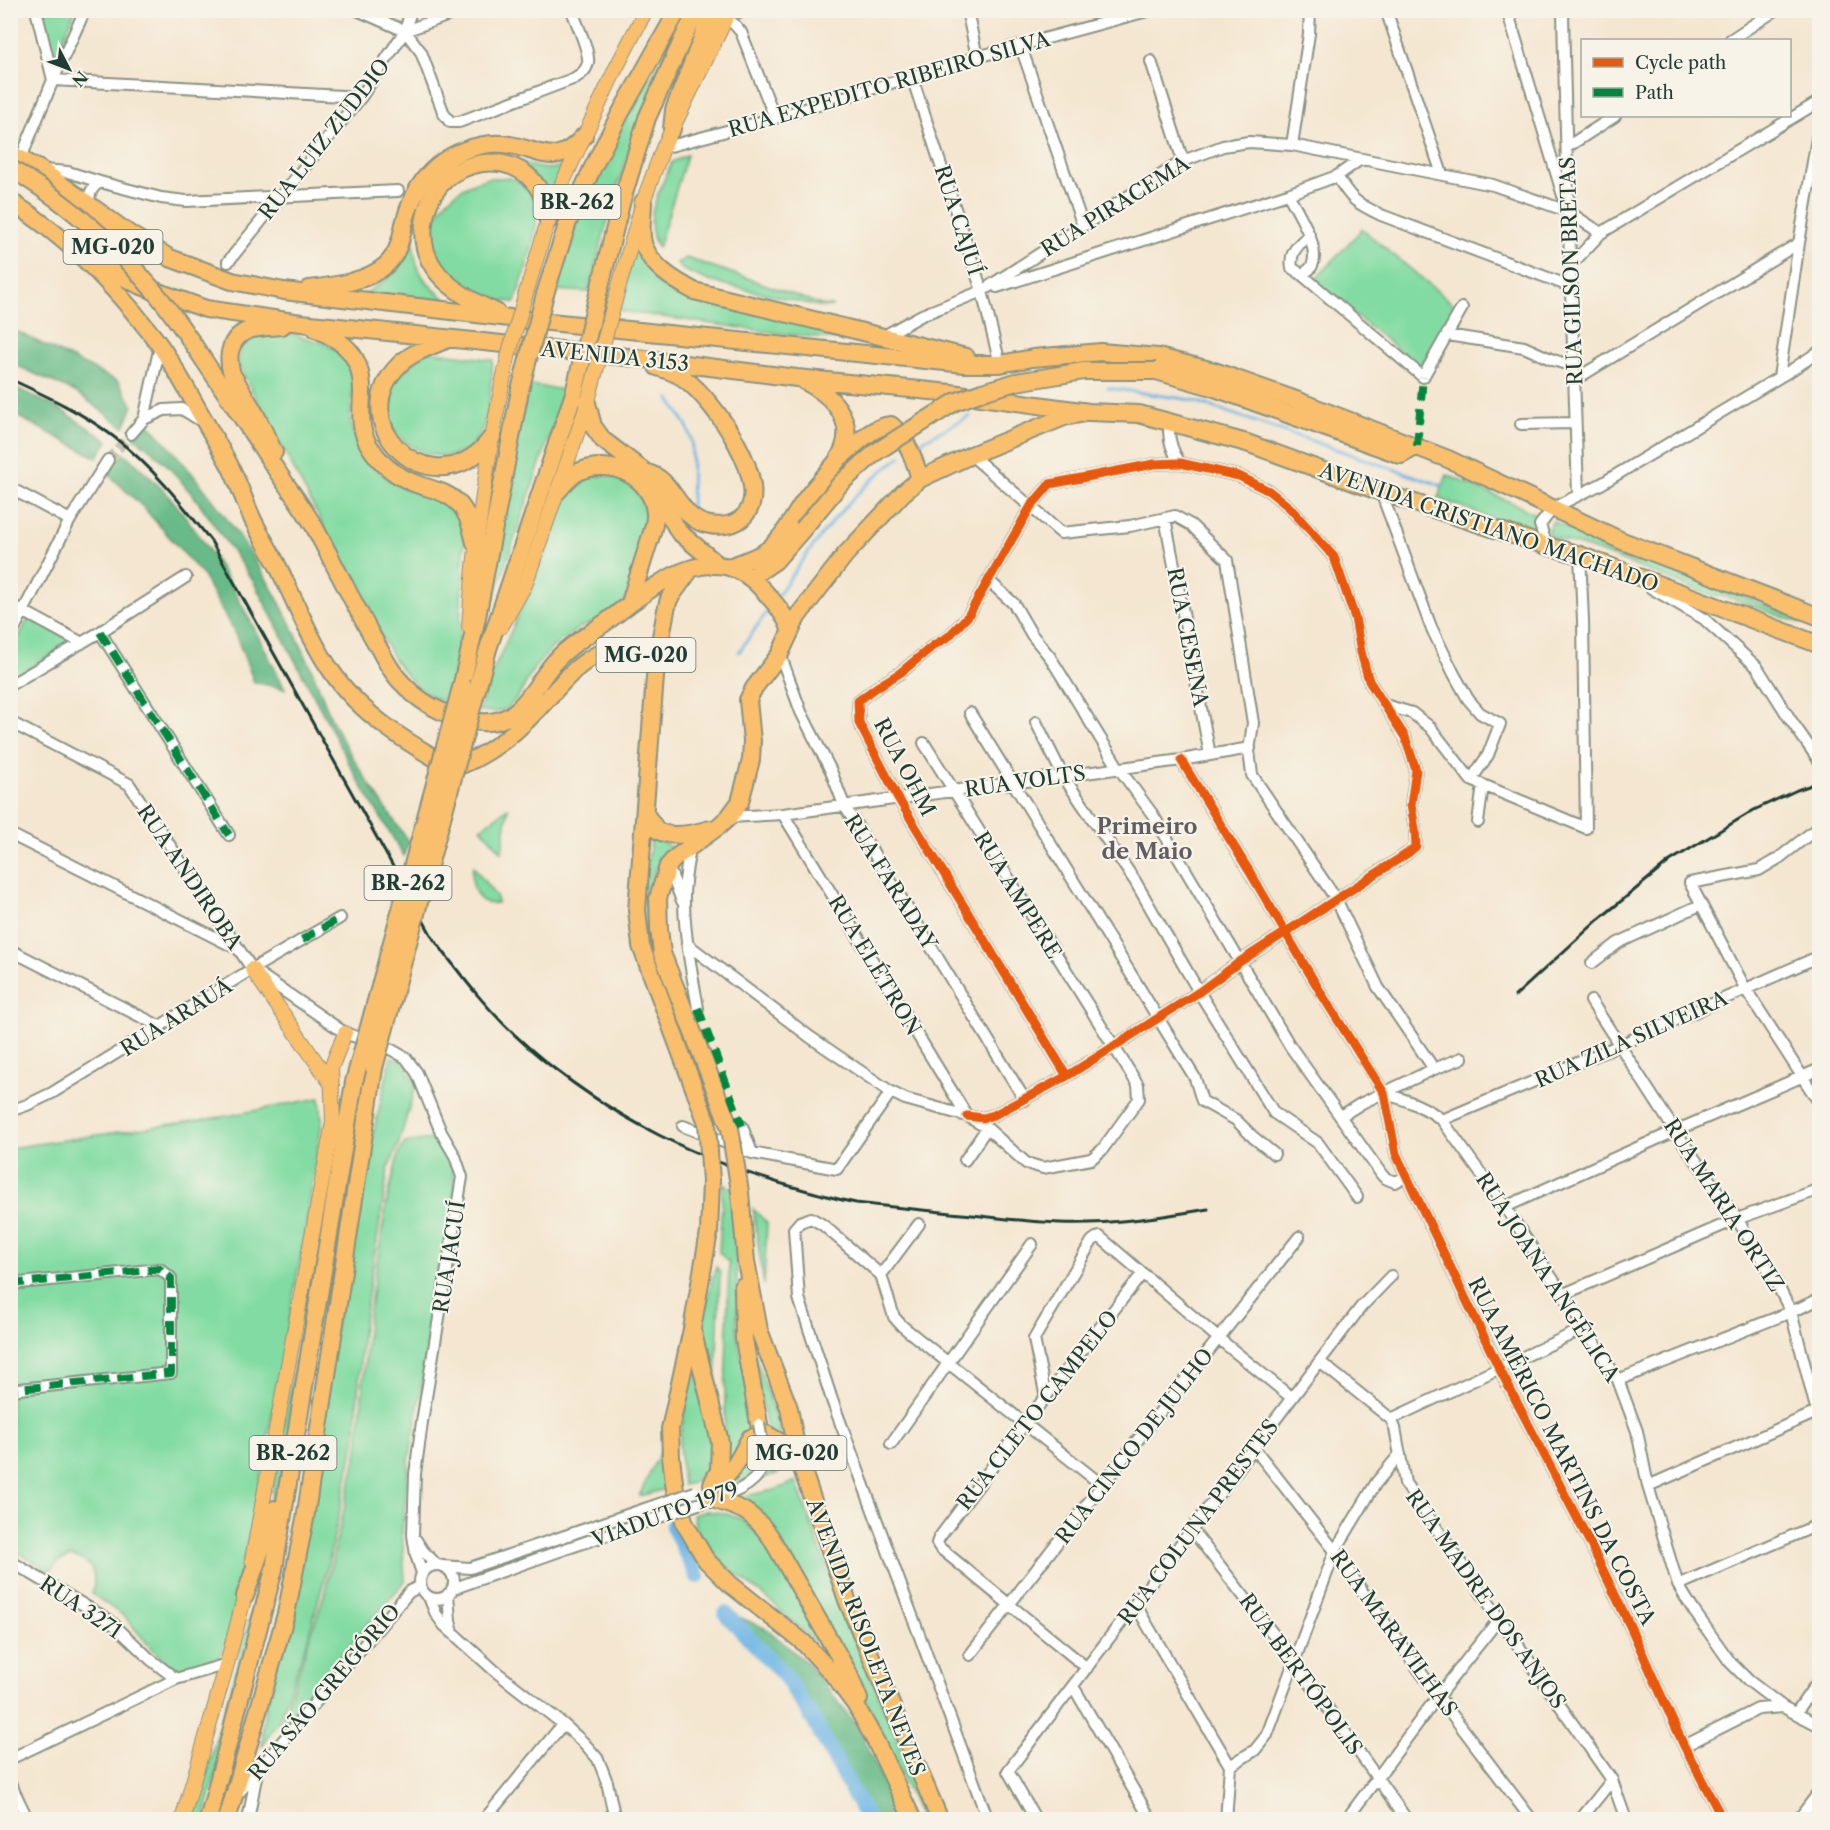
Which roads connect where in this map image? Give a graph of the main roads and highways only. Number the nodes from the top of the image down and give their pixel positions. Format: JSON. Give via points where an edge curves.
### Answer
{"nodes":[{"id":1,"x":646,"y":10,"type":"edge"},
{"id":2,"x":678,"y":10,"type":"edge"},
{"id":3,"x":698,"y":10,"type":"edge"},
{"id":4,"x":724,"y":14,"type":"edge"},
{"id":5,"x":672,"y":129,"type":"joint"},
{"id":6,"x":584,"y":136,"type":"junction"},
{"id":7,"x":14,"y":160,"type":"edge"},
{"id":8,"x":10,"y":201,"type":"edge"},
{"id":9,"x":643,"y":202,"type":"junction"},
{"id":10,"x":548,"y":221,"type":"junction"},
{"id":11,"x":84,"y":257,"type":"junction"},
{"id":12,"x":284,"y":291,"type":"junction"},
{"id":13,"x":510,"y":318,"type":"junction"},
{"id":14,"x":301,"y":323,"type":"junction"},
{"id":15,"x":452,"y":338,"type":"junction"},
{"id":16,"x":638,"y":358,"type":"junction"},
{"id":17,"x":995,"y":364,"type":"junction"},
{"id":18,"x":797,"y":378,"type":"junction"},
{"id":19,"x":583,"y":398,"type":"junction"},
{"id":20,"x":1089,"y":412,"type":"junction"},
{"id":21,"x":1163,"y":421,"type":"joint"},
{"id":22,"x":492,"y":437,"type":"junction"},
{"id":23,"x":1417,"y":446,"type":"junction"},
{"id":24,"x":838,"y":459,"type":"junction"},
{"id":25,"x":645,"y":472,"type":"junction"},
{"id":26,"x":920,"y":479,"type":"junction"},
{"id":27,"x":558,"y":491,"type":"junction"},
{"id":28,"x":314,"y":526,"type":"junction"},
{"id":29,"x":475,"y":543,"type":"junction"},
{"id":30,"x":723,"y":565,"type":"junction"},
{"id":31,"x":691,"y":569,"type":"junction"},
{"id":32,"x":756,"y":583,"type":"junction"},
{"id":33,"x":630,"y":603,"type":"junction"},
{"id":34,"x":1820,"y":617,"type":"edge"},
{"id":35,"x":790,"y":631,"type":"junction"},
{"id":36,"x":1788,"y":633,"type":"junction"},
{"id":37,"x":1820,"y":635,"type":"edge"},
{"id":38,"x":1820,"y":645,"type":"edge"},
{"id":39,"x":488,"y":649,"type":"junction"},
{"id":40,"x":467,"y":659,"type":"junction"},
{"id":41,"x":656,"y":664,"type":"junction"},
{"id":42,"x":645,"y":813,"type":"junction"},
{"id":43,"x":724,"y":821,"type":"junction"},
{"id":44,"x":252,"y":969,"type":"road end"},
{"id":45,"x":345,"y":1033,"type":"road end"},
{"id":46,"x":332,"y":1085,"type":"junction"},
{"id":47,"x":746,"y":1262,"type":"junction"},
{"id":48,"x":692,"y":1329,"type":"junction"},
{"id":49,"x":759,"y":1424,"type":"road end"},
{"id":50,"x":798,"y":1457,"type":"junction"},
{"id":51,"x":291,"y":1463,"type":"junction"},
{"id":52,"x":707,"y":1496,"type":"junction"},
{"id":53,"x":245,"y":1596,"type":"junction"},
{"id":54,"x":876,"y":1742,"type":"junction"},
{"id":55,"x":182,"y":1820,"type":"edge"},
{"id":56,"x":208,"y":1820,"type":"edge"},
{"id":57,"x":226,"y":1820,"type":"edge"},
{"id":58,"x":913,"y":1820,"type":"edge"},
{"id":59,"x":940,"y":1820,"type":"edge"}],
"edges":[{"from":1,"to":6,"type":"main road","number":"BR-262"},
{"from":2,"to":40,"type":"highway","number":"BR-262","bridge":true,"via":[[620,114],[568,222],[520,390]]},
{"from":3,"to":19,"type":"highway","number":"BR-262","bridge":true,"via":[[647,118],[622,200],[597,298]]},
{"from":4,"to":5,"type":"highway","via":[[674,110]]},
{"from":5,"to":9,"type":"main road","number":"BR-262"},
{"from":6,"to":10,"type":"main road","number":"BR-262"},
{"from":6,"to":12,"type":"highway","via":[[572,148],[556,155],[499,144],[457,153],[429,173],[417,190],[398,247],[385,266],[357,279]]},
{"from":7,"to":12,"type":"highway","name":"AVENIDA 3153","via":[[41,170],[170,258],[232,281]]},
{"from":7,"to":28,"type":"highway","number":"MG-020","bridge":true,"via":[[101,236],[155,291]]},
{"from":8,"to":11,"type":"highway","number":"MG-020"},
{"from":9,"to":17,"type":"highway","via":[[644,246],[668,276],[694,291]]},
{"from":9,"to":19,"type":"main road","number":"BR-262","bridge":true},
{"from":10,"to":13,"type":"highway","via":[[546,202],[538,187],[527,174],[505,164],[473,166],[456,173],[441,184],[428,207],[424,240],[436,272],[462,295]]},
{"from":10,"to":22,"type":"main road","number":"BR-262","bridge":true,"via":[[509,353]]},
{"from":11,"to":14,"type":"highway","name":"AVENIDA 3153","via":[[139,285],[206,309]]},
{"from":11,"to":41,"type":"highway","number":"MG-020","via":[[160,346],[230,466],[332,672],[383,725],[452,768],[476,759],[518,728],[580,664],[606,650],[632,648]]},
{"from":12,"to":13,"type":"highway","name":"AVENIDA 3153"},
{"from":13,"to":17,"type":"highway","name":"AVENIDA 3153","via":[[856,354]]},
{"from":14,"to":15,"type":"highway","name":"AVENIDA 3153"},
{"from":14,"to":28,"type":"highway","via":[[249,330],[230,349],[229,366]]},
{"from":14,"to":29,"type":"highway","via":[[332,336],[353,354],[361,378],[361,423],[368,445],[379,460],[407,481],[442,492],[459,505]]},
{"from":15,"to":16,"type":"highway","name":"AVENIDA 3153"},
{"from":15,"to":22,"type":"highway","via":[[415,353],[389,376],[382,392],[383,426],[402,454],[433,467],[467,461]]},
{"from":16,"to":18,"type":"highway","name":"AVENIDA 3153"},
{"from":16,"to":25,"type":"highway","via":[[679,375],[700,392],[735,439],[754,499],[746,515],[734,524],[710,525],[691,517],[662,481]]},
{"from":17,"to":23,"type":"highway","name":"AVENIDA CRISTIANO MACHADO","via":[[1101,352],[1158,357],[1214,371]]},
{"from":18,"to":20,"type":"highway","name":"AVENIDA 3153"},
{"from":18,"to":24,"type":"highway","via":[[818,388],[837,406],[845,421],[846,440]]},
{"from":19,"to":25,"type":"highway","via":[[593,426],[603,440]]},
{"from":19,"to":27,"type":"main road","number":"BR-262"},
{"from":19,"to":39,"type":"highway","number":"BR-262"},
{"from":20,"to":21,"type":"highway","name":"AVENIDA 3153","via":[[1139,414]]},
{"from":20,"to":26,"type":"highway","via":[[1064,417]]},
{"from":21,"to":36,"type":"highway","name":"AVENIDA CRISTIANO MACHADO","via":[[1248,443],[1381,492],[1580,555]]},
{"from":22,"to":29,"type":"main road","number":"BR-262"},
{"from":23,"to":32,"type":"highway","name":"AVENIDA CRISTIANO MACHADO","bridge":true,"via":[[1401,455],[1212,387],[1156,371],[1084,370],[1016,382],[955,402],[876,452],[841,483]]},
{"from":23,"to":34,"type":"highway","name":"AVENIDA CRISTIANO MACHADO","via":[[1620,540]]},
{"from":24,"to":26,"type":"highway","via":[[880,426],[891,425],[914,459]]},
{"from":24,"to":30,"type":"highway","via":[[765,552]]},
{"from":25,"to":30,"type":"highway","via":[[679,532]]},
{"from":26,"to":35,"type":"highway","via":[[845,555]]},
{"from":27,"to":33,"type":"highway","via":[[581,471],[606,467],[629,473],[649,493],[655,521]]},
{"from":27,"to":39,"type":"main road","number":"BR-262","via":[[525,585]]},
{"from":28,"to":33,"type":"highway","number":"MG-020","via":[[402,684],[421,700],[462,720],[491,723],[504,719],[526,700],[558,657]]},
{"from":29,"to":40,"type":"main road","number":"BR-262"},
{"from":30,"to":31,"type":"highway"},
{"from":30,"to":32,"type":"highway"},
{"from":31,"to":33,"type":"highway","via":[[669,577]]},
{"from":31,"to":41,"type":"highway","number":"MG-020","via":[[669,599]]},
{"from":32,"to":35,"type":"highway","via":[[786,617]]},
{"from":35,"to":43,"type":"highway","via":[[780,654],[748,700],[751,760],[740,802]]},
{"from":36,"to":37,"type":"highway","via":[[1802,628]]},
{"from":36,"to":38,"type":"highway","name":"AVENIDA CRISTIANO MACHADO"},
{"from":39,"to":57,"type":"highway","number":"BR-262","bridge":true,"via":[[374,1068],[305,1519],[286,1614]]},
{"from":40,"to":51,"type":"highway","number":"BR-262","bridge":true,"via":[[354,1082]]},
{"from":41,"to":42,"type":"highway","number":"MG-020"},
{"from":42,"to":43,"type":"highway","via":[[657,830],[681,835],[698,833]]},
{"from":42,"to":48,"type":"highway","name":"AVENIDA RISOLETA NEVES","number":"MG-020","bridge":true,"via":[[637,910],[641,946],[707,1123],[709,1232]]},
{"from":43,"to":47,"type":"highway","name":"AVENIDA RISOLETA NEVES","number":"MG-020","bridge":true,"via":[[668,866],[658,898],[659,929],[662,953],[736,1127]]},
{"from":44,"to":46,"type":"main road"},
{"from":45,"to":46,"type":"main road","via":[[331,1068]]},
{"from":46,"to":53,"type":"main road","via":[[333,1122]]},
{"from":47,"to":49,"type":"highway","via":[[744,1340]]},
{"from":47,"to":50,"type":"highway","name":"AVENIDA RISOLETA NEVES","number":"MG-020","via":[[759,1330],[789,1407]]},
{"from":48,"to":52,"type":"highway","via":[[720,1442],[719,1470]]},
{"from":48,"to":54,"type":"highway","name":"AVENIDA RISOLETA NEVES","number":"MG-020","via":[[670,1429],[675,1490],[685,1524],[706,1560],[831,1672]]},
{"from":50,"to":52,"type":"highway","via":[[766,1434],[750,1438],[730,1473]]},
{"from":50,"to":59,"type":"highway","name":"AVENIDA RISOLETA NEVES","number":"MG-020","via":[[847,1600]]},
{"from":51,"to":53,"type":"highway"},
{"from":51,"to":56,"type":"highway","number":"BR-262","via":[[268,1592]]},
{"from":52,"to":54,"type":"highway","via":[[740,1508],[756,1518],[771,1536],[848,1672]]},
{"from":53,"to":55,"type":"main road"},
{"from":54,"to":58,"type":"highway","name":"AVENIDA RISOLETA NEVES","number":"MG-020"}]}
